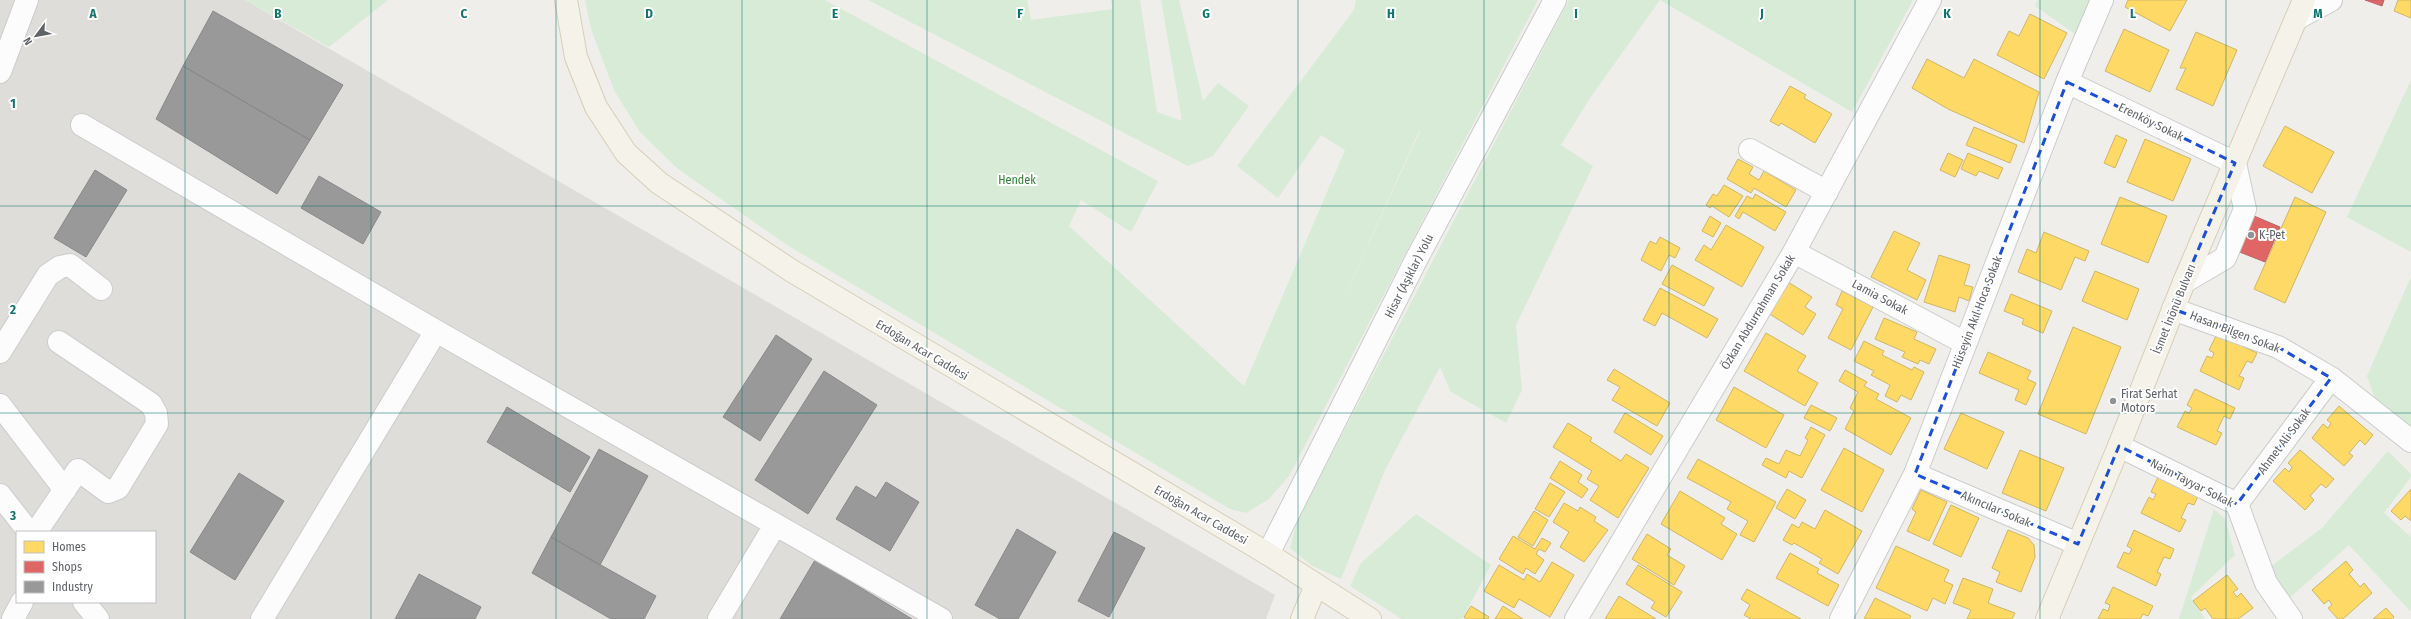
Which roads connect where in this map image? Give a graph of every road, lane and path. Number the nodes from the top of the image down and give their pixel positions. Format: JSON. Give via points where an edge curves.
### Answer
{"nodes":[{"id":1,"x":27,"y":0,"type":"edge"},
{"id":2,"x":566,"y":0,"type":"edge"},
{"id":3,"x":1554,"y":0,"type":"edge"},
{"id":4,"x":1930,"y":0,"type":"edge"},
{"id":5,"x":2102,"y":0,"type":"edge"},
{"id":6,"x":2331,"y":0,"type":"edge"},
{"id":7,"x":2300,"y":9,"type":"edge"},
{"id":8,"x":0,"y":72,"type":"edge"},
{"id":9,"x":2067,"y":82,"type":"junction"},
{"id":10,"x":82,"y":125,"type":"dead end"},
{"id":11,"x":1750,"y":150,"type":"dead end"},
{"id":12,"x":2235,"y":163,"type":"junction"},
{"id":13,"x":1827,"y":192,"type":"junction"},
{"id":14,"x":1794,"y":252,"type":"junction"},
{"id":15,"x":100,"y":289,"type":"dead end"},
{"id":16,"x":2173,"y":309,"type":"junction"},
{"id":17,"x":436,"y":331,"type":"junction"},
{"id":18,"x":59,"y":342,"type":"dead end"},
{"id":19,"x":1965,"y":343,"type":"junction"},
{"id":20,"x":0,"y":352,"type":"edge"},
{"id":21,"x":2331,"y":378,"type":"junction"},
{"id":22,"x":0,"y":405,"type":"edge"},
{"id":23,"x":2411,"y":441,"type":"edge"},
{"id":24,"x":2119,"y":446,"type":"junction"},
{"id":25,"x":1915,"y":474,"type":"junction"},
{"id":26,"x":65,"y":490,"type":"junction"},
{"id":27,"x":0,"y":495,"type":"edge"},
{"id":28,"x":2237,"y":504,"type":"junction"},
{"id":29,"x":775,"y":525,"type":"junction"},
{"id":30,"x":28,"y":531,"type":"edge"},
{"id":31,"x":37,"y":531,"type":"edge"},
{"id":32,"x":2078,"y":544,"type":"junction"},
{"id":33,"x":1268,"y":554,"type":"junction"},
{"id":34,"x":1316,"y":585,"type":"junction"},
{"id":35,"x":21,"y":603,"type":"edge"},
{"id":36,"x":85,"y":603,"type":"edge"},
{"id":37,"x":13,"y":619,"type":"edge"},
{"id":38,"x":98,"y":619,"type":"edge"},
{"id":39,"x":262,"y":619,"type":"edge"},
{"id":40,"x":719,"y":619,"type":"edge"},
{"id":41,"x":941,"y":619,"type":"edge"},
{"id":42,"x":1302,"y":619,"type":"edge"},
{"id":43,"x":1370,"y":619,"type":"edge"},
{"id":44,"x":1576,"y":619,"type":"edge"},
{"id":45,"x":1841,"y":619,"type":"edge"},
{"id":46,"x":2047,"y":619,"type":"edge"},
{"id":47,"x":2291,"y":619,"type":"edge"}],
"edges":[{"from":1,"to":8,"type":"street"},
{"from":2,"to":33,"type":"main road","name":"Erdoğan Acar Caddesi","via":[[576,57],[596,107],[626,153],[659,183],[792,271]]},
{"from":3,"to":33,"type":"street","name":"Hisar (Aşıklar) Yolu","via":[[1416,260]]},
{"from":4,"to":13,"type":"street","name":"Özkan Abdurrahman Sokak"},
{"from":5,"to":9,"type":"street","name":"Hüseyin Akıl Hoca Sokak"},
{"from":6,"to":7,"type":"street"},
{"from":7,"to":12,"type":"main road","name":"İsmet İnönü Bulvarı"},
{"from":9,"to":12,"type":"street","name":"Erenköy Sokak"},
{"from":9,"to":19,"type":"street","name":"Hüseyin Akıl Hoca Sokak"},
{"from":10,"to":17,"type":"street"},
{"from":11,"to":13,"type":"street"},
{"from":12,"to":16,"type":"main road","name":"İsmet İnönü Bulvarı"},
{"from":13,"to":14,"type":"street","name":"Özkan Abdurrahman Sokak"},
{"from":14,"to":19,"type":"street","name":"Lamia Sokak"},
{"from":14,"to":44,"type":"street","name":"Özkan Abdurrahman Sokak"},
{"from":15,"to":20,"type":"street","via":[[70,265],[60,267],[48,275]]},
{"from":16,"to":21,"type":"street","name":"Hasan Bilgen Sokak","via":[[2278,347]]},
{"from":16,"to":24,"type":"main road","name":"İsmet İnönü Bulvarı"},
{"from":17,"to":29,"type":"street"},
{"from":17,"to":39,"type":"street"},
{"from":18,"to":26,"type":"street","via":[[151,404],[156,413],[157,424],[118,488],[108,492],[78,470]]},
{"from":19,"to":25,"type":"street","name":"Hüseyin Akıl Hoca Sokak"},
{"from":21,"to":23,"type":"street","name":"Hasan Bilgen Sokak"},
{"from":21,"to":28,"type":"street","name":"Ahmet Ali Sokak"},
{"from":22,"to":26,"type":"street"},
{"from":24,"to":28,"type":"street","name":"Naim Tayyar Sokak"},
{"from":24,"to":32,"type":"main road","name":"İsmet İnönü Bulvarı"},
{"from":25,"to":32,"type":"street","name":"Akıncılar Sokak"},
{"from":25,"to":45,"type":"street","name":"Hüseyin Akıl Hoca Sokak"},
{"from":26,"to":31,"type":"street"},
{"from":27,"to":30,"type":"street"},
{"from":28,"to":47,"type":"street","name":"Naim Tayyar Sokak","via":[[2266,583]]},
{"from":29,"to":40,"type":"street"},
{"from":29,"to":41,"type":"street"},
{"from":32,"to":46,"type":"main road","name":"İsmet İnönü Bulvarı"},
{"from":33,"to":34,"type":"main road","name":"Erdoğan Acar Caddesi"},
{"from":34,"to":42,"type":"main road"},
{"from":34,"to":43,"type":"main road","name":"Erdoğan Acar Caddesi"},
{"from":35,"to":37,"type":"street"},
{"from":36,"to":38,"type":"street"}]}
